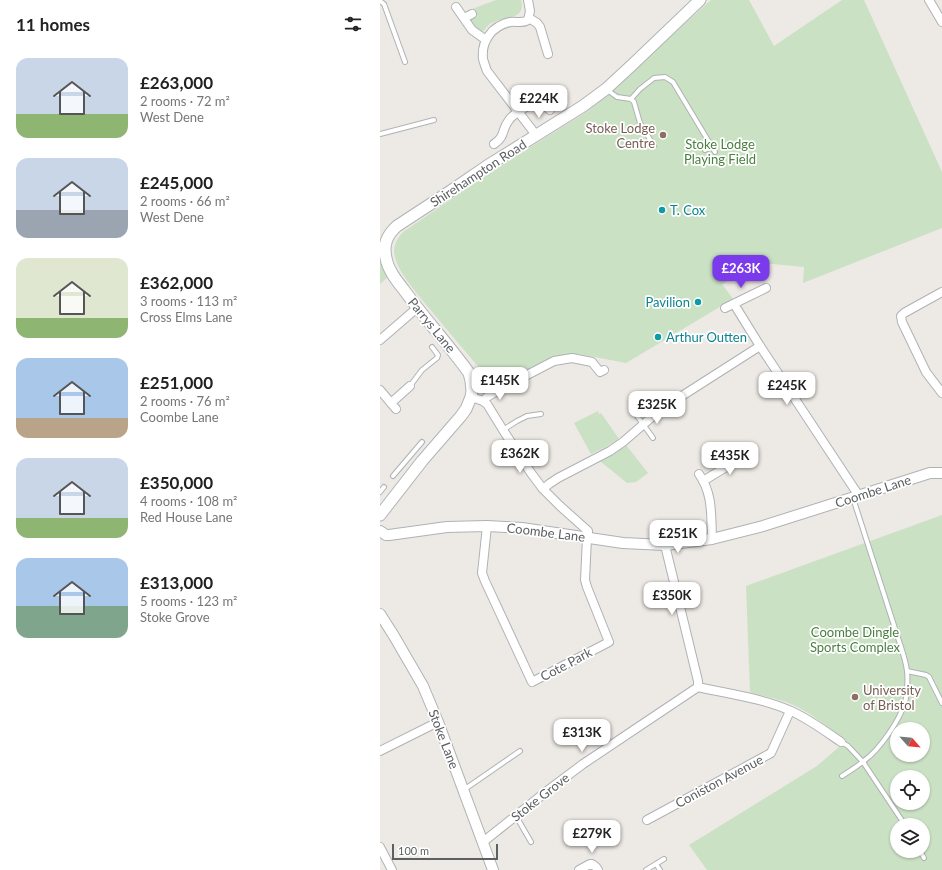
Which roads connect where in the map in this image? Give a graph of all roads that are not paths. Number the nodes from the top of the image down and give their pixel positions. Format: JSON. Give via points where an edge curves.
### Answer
{"nodes":[{"id":1,"x":529,"y":0,"type":"edge"},
{"id":2,"x":700,"y":0,"type":"edge"},
{"id":3,"x":929,"y":0,"type":"edge"},
{"id":4,"x":380,"y":1,"type":"edge"},
{"id":5,"x":456,"y":7,"type":"dead end"},
{"id":6,"x":529,"y":18,"type":"junction"},
{"id":7,"x":942,"y":22,"type":"edge"},
{"id":8,"x":486,"y":40,"type":"junction"},
{"id":9,"x":548,"y":54,"type":"dead end"},
{"id":10,"x":405,"y":62,"type":"dead end"},
{"id":11,"x":606,"y":89,"type":"junction"},
{"id":12,"x":631,"y":99,"type":"junction"},
{"id":13,"x":550,"y":110,"type":"dead end"},
{"id":14,"x":518,"y":112,"type":"junction"},
{"id":15,"x":434,"y":120,"type":"dead end"},
{"id":16,"x":380,"y":134,"type":"edge"},
{"id":17,"x":536,"y":135,"type":"junction"},
{"id":18,"x":494,"y":144,"type":"dead end"},
{"id":19,"x":654,"y":146,"type":"dead end"},
{"id":20,"x":712,"y":147,"type":"junction"},
{"id":21,"x":705,"y":150,"type":"dead end"},
{"id":22,"x":715,"y":152,"type":"dead end"},
{"id":23,"x":383,"y":237,"type":"edge"},
{"id":24,"x":766,"y":288,"type":"dead end"},
{"id":25,"x":942,"y":292,"type":"edge"},
{"id":26,"x":734,"y":304,"type":"junction"},
{"id":27,"x":417,"y":308,"type":"junction"},
{"id":28,"x":725,"y":308,"type":"dead end"},
{"id":29,"x":380,"y":340,"type":"edge"},
{"id":30,"x":760,"y":346,"type":"junction"},
{"id":31,"x":432,"y":347,"type":"dead end"},
{"id":32,"x":604,"y":370,"type":"dead end"},
{"id":33,"x":410,"y":386,"type":"joint"},
{"id":34,"x":380,"y":390,"type":"edge"},
{"id":35,"x":942,"y":393,"type":"edge"},
{"id":36,"x":471,"y":397,"type":"junction"},
{"id":37,"x":483,"y":401,"type":"junction"},
{"id":38,"x":632,"y":409,"type":"dead end"},
{"id":39,"x":542,"y":414,"type":"dead end"},
{"id":40,"x":643,"y":424,"type":"junction"},
{"id":41,"x":503,"y":430,"type":"junction"},
{"id":42,"x":653,"y":438,"type":"dead end"},
{"id":43,"x":422,"y":442,"type":"dead end"},
{"id":44,"x":746,"y":455,"type":"dead end"},
{"id":45,"x":408,"y":459,"type":"junction"},
{"id":46,"x":418,"y":467,"type":"junction"},
{"id":47,"x":942,"y":473,"type":"edge"},
{"id":48,"x":393,"y":476,"type":"dead end"},
{"id":49,"x":384,"y":487,"type":"dead end"},
{"id":50,"x":543,"y":489,"type":"junction"},
{"id":51,"x":380,"y":492,"type":"edge"},
{"id":52,"x":856,"y":497,"type":"junction"},
{"id":53,"x":380,"y":516,"type":"edge"},
{"id":54,"x":487,"y":526,"type":"junction"},
{"id":55,"x":380,"y":531,"type":"edge"},
{"id":56,"x":588,"y":538,"type":"junction"},
{"id":57,"x":712,"y":539,"type":"junction"},
{"id":58,"x":665,"y":545,"type":"junction"},
{"id":59,"x":380,"y":614,"type":"edge"},
{"id":60,"x":907,"y":671,"type":"junction"},
{"id":61,"x":698,"y":687,"type":"junction"},
{"id":62,"x":942,"y":703,"type":"edge"},
{"id":63,"x":790,"y":711,"type":"junction"},
{"id":64,"x":438,"y":722,"type":"junction"},
{"id":65,"x":841,"y":742,"type":"joint"},
{"id":66,"x":520,"y":751,"type":"dead end"},
{"id":67,"x":380,"y":752,"type":"edge"},
{"id":68,"x":863,"y":762,"type":"junction"},
{"id":69,"x":842,"y":776,"type":"dead end"},
{"id":70,"x":464,"y":790,"type":"junction"},
{"id":71,"x":516,"y":816,"type":"junction"},
{"id":72,"x":899,"y":818,"type":"edge"},
{"id":73,"x":647,"y":820,"type":"dead end"},
{"id":74,"x":483,"y":842,"type":"junction"},
{"id":75,"x":531,"y":842,"type":"dead end"},
{"id":76,"x":380,"y":847,"type":"edge"},
{"id":77,"x":664,"y":859,"type":"dead end"},
{"id":78,"x":656,"y":864,"type":"junction"},
{"id":79,"x":392,"y":870,"type":"edge"},
{"id":80,"x":493,"y":870,"type":"edge"},
{"id":81,"x":579,"y":870,"type":"edge"},
{"id":82,"x":598,"y":870,"type":"edge"},
{"id":83,"x":646,"y":870,"type":"edge"},
{"id":84,"x":660,"y":870,"type":"edge"}],
"edges":[{"from":1,"to":6,"type":"street"},
{"from":2,"to":11,"type":"main road","name":"Shirehampton Road"},
{"from":3,"to":7,"type":"street"},
{"from":4,"to":10,"type":"lane","via":[[384,4]]},
{"from":5,"to":8,"type":"street","via":[[468,16],[472,30]]},
{"from":6,"to":8,"type":"street","via":[[526,22],[513,21],[494,28]]},
{"from":6,"to":9,"type":"street","via":[[540,27]]},
{"from":8,"to":14,"type":"street","via":[[483,60],[487,71]]},
{"from":11,"to":12,"type":"lane","via":[[617,97]]},
{"from":11,"to":17,"type":"main road","name":"Shirehampton Road"},
{"from":12,"to":19,"type":"lane","via":[[636,106],[640,123]]},
{"from":12,"to":20,"type":"lane","via":[[654,78],[665,77],[673,82]]},
{"from":13,"to":14,"type":"street","via":[[546,106],[532,104]]},
{"from":14,"to":17,"type":"street"},
{"from":14,"to":18,"type":"street","via":[[505,126],[501,140]]},
{"from":15,"to":16,"type":"lane"},
{"from":17,"to":23,"type":"main road","name":"Shirehampton Road"},
{"from":20,"to":21,"type":"lane"},
{"from":20,"to":22,"type":"lane"},
{"from":23,"to":27,"type":"main road","name":"Parrys Lane","via":[[389,268]]},
{"from":24,"to":26,"type":"street"},
{"from":25,"to":35,"type":"street","via":[[901,316],[926,372]]},
{"from":26,"to":28,"type":"street"},
{"from":26,"to":30,"type":"street"},
{"from":27,"to":29,"type":"street"},
{"from":27,"to":36,"type":"main road","name":"Parrys Lane","via":[[469,373],[472,381]]},
{"from":30,"to":40,"type":"street","via":[[660,410]]},
{"from":30,"to":52,"type":"street"},
{"from":31,"to":33,"type":"lane","via":[[438,355],[437,358],[422,370]]},
{"from":32,"to":37,"type":"street","via":[[600,372],[592,362],[572,358],[554,361]]},
{"from":33,"to":34,"type":"street","via":[[394,406]]},
{"from":36,"to":37,"type":"street"},
{"from":36,"to":46,"type":"main road","name":"Parrys Lane","via":[[461,416]]},
{"from":37,"to":41,"type":"street"},
{"from":38,"to":40,"type":"lane"},
{"from":39,"to":41,"type":"lane","via":[[527,416]]},
{"from":40,"to":42,"type":"lane"},
{"from":40,"to":50,"type":"street","via":[[610,451],[558,478]]},
{"from":41,"to":50,"type":"street"},
{"from":43,"to":45,"type":"lane"},
{"from":44,"to":57,"type":"street","via":[[739,464],[701,478],[711,504]]},
{"from":45,"to":46,"type":"lane"},
{"from":45,"to":48,"type":"lane"},
{"from":46,"to":53,"type":"main road","name":"Parrys Lane"},
{"from":47,"to":52,"type":"street","name":"Coombe Lane","via":[[930,473]]},
{"from":49,"to":51,"type":"lane"},
{"from":50,"to":56,"type":"street","via":[[588,531]]},
{"from":52,"to":57,"type":"street","name":"Coombe Lane"},
{"from":52,"to":60,"type":"lane"},
{"from":54,"to":55,"type":"street","name":"Coombe Lane","via":[[389,535]]},
{"from":54,"to":56,"type":"street","name":"Coombe Lane","via":[[522,528]]},
{"from":54,"to":56,"type":"street","name":"Cote Park","via":[[482,573],[532,682],[609,642],[585,580]]},
{"from":56,"to":58,"type":"street","name":"Coombe Lane"},
{"from":57,"to":58,"type":"street","name":"Coombe Lane"},
{"from":58,"to":61,"type":"street"},
{"from":59,"to":64,"type":"street","name":"Stoke Lane","via":[[423,686]]},
{"from":60,"to":62,"type":"lane","via":[[926,674]]},
{"from":60,"to":68,"type":"lane","via":[[906,701],[896,722],[885,740]]},
{"from":61,"to":63,"type":"street","via":[[772,704]]},
{"from":61,"to":71,"type":"street","name":"Stoke Grove","via":[[583,764]]},
{"from":63,"to":65,"type":"street","via":[[804,717]]},
{"from":63,"to":73,"type":"street","name":"Coniston Avenue","via":[[771,753]]},
{"from":64,"to":67,"type":"street"},
{"from":64,"to":70,"type":"street","name":"Stoke Lane"},
{"from":65,"to":68,"type":"lane"},
{"from":66,"to":70,"type":"lane"},
{"from":68,"to":69,"type":"lane"},
{"from":68,"to":72,"type":"lane"},
{"from":70,"to":74,"type":"street","name":"Stoke Lane"},
{"from":71,"to":74,"type":"street","name":"Stoke Grove"},
{"from":71,"to":75,"type":"lane"},
{"from":74,"to":80,"type":"street","name":"Stoke Lane"},
{"from":76,"to":79,"type":"street"},
{"from":77,"to":78,"type":"lane"},
{"from":78,"to":83,"type":"lane"},
{"from":78,"to":84,"type":"lane"},
{"from":81,"to":82,"type":"street","via":[[592,864]]}]}
